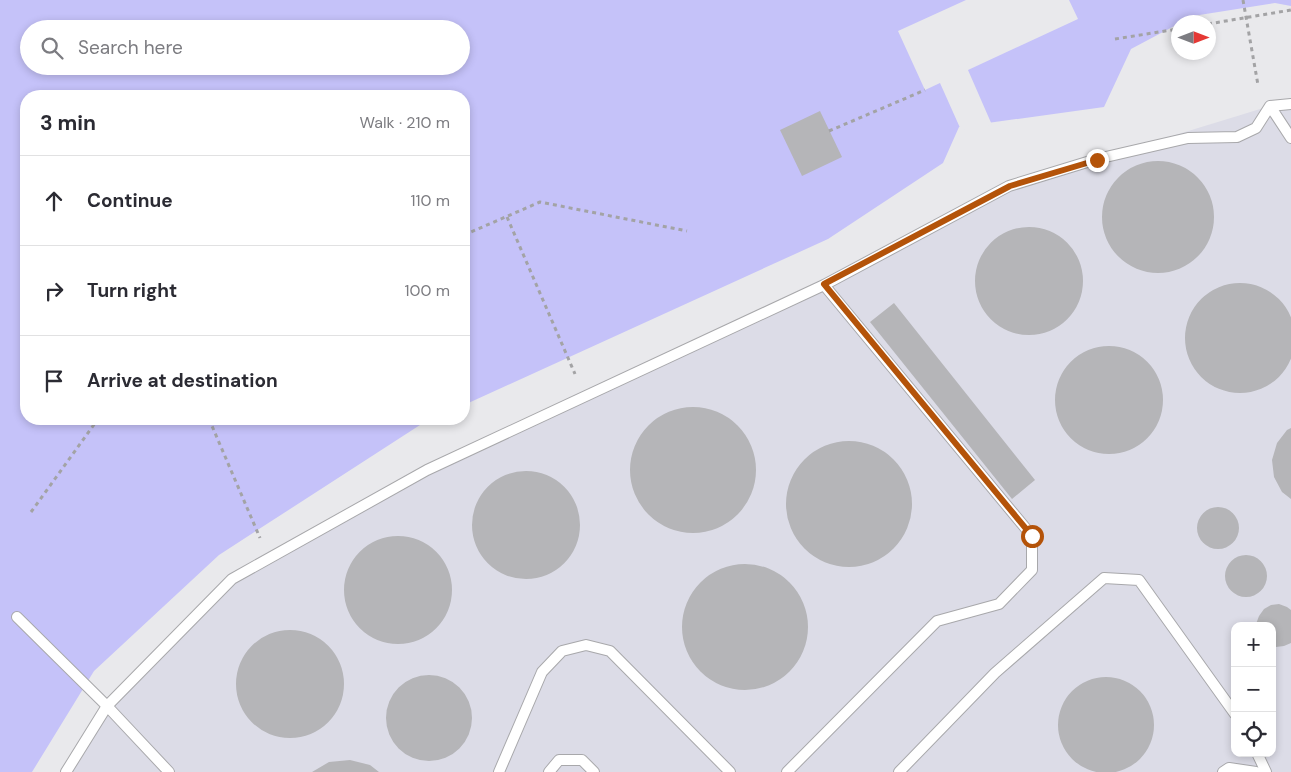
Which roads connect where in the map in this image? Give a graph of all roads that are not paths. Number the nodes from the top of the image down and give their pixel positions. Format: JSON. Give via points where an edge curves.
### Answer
{"nodes":[{"id":1,"x":1291,"y":104,"type":"edge"},
{"id":2,"x":1270,"y":106,"type":"junction"},
{"id":3,"x":1291,"y":138,"type":"edge"},
{"id":4,"x":824,"y":284,"type":"junction"},
{"id":5,"x":17,"y":617,"type":"dead end"},
{"id":6,"x":107,"y":706,"type":"junction"},
{"id":7,"x":1234,"y":712,"type":"edge"},
{"id":8,"x":1259,"y":757,"type":"edge"},
{"id":9,"x":66,"y":772,"type":"edge"},
{"id":10,"x":169,"y":772,"type":"edge"},
{"id":11,"x":499,"y":772,"type":"edge"},
{"id":12,"x":549,"y":772,"type":"edge"},
{"id":13,"x":594,"y":772,"type":"edge"},
{"id":14,"x":730,"y":772,"type":"edge"},
{"id":15,"x":786,"y":772,"type":"edge"},
{"id":16,"x":899,"y":772,"type":"edge"},
{"id":17,"x":1223,"y":772,"type":"edge"},
{"id":18,"x":1256,"y":772,"type":"edge"},
{"id":19,"x":1266,"y":772,"type":"edge"}],
"edges":[{"from":1,"to":2,"type":"lane"},
{"from":2,"to":3,"type":"lane"},
{"from":2,"to":4,"type":"lane","via":[[1256,128],[1237,137],[1188,138],[1010,186]]},
{"from":4,"to":6,"type":"lane","via":[[427,470],[232,579]]},
{"from":4,"to":15,"type":"lane","via":[[1032,536],[1032,570],[999,604],[937,621]]},
{"from":5,"to":6,"type":"lane"},
{"from":6,"to":9,"type":"lane"},
{"from":6,"to":10,"type":"lane"},
{"from":7,"to":16,"type":"lane","via":[[1139,580],[1104,578],[995,673]]},
{"from":8,"to":19,"type":"lane"},
{"from":11,"to":14,"type":"lane","via":[[542,672],[562,652],[586,645],[610,652]]},
{"from":12,"to":13,"type":"lane","via":[[559,760],[582,760]]},
{"from":17,"to":18,"type":"lane","via":[[1229,768]]}]}
